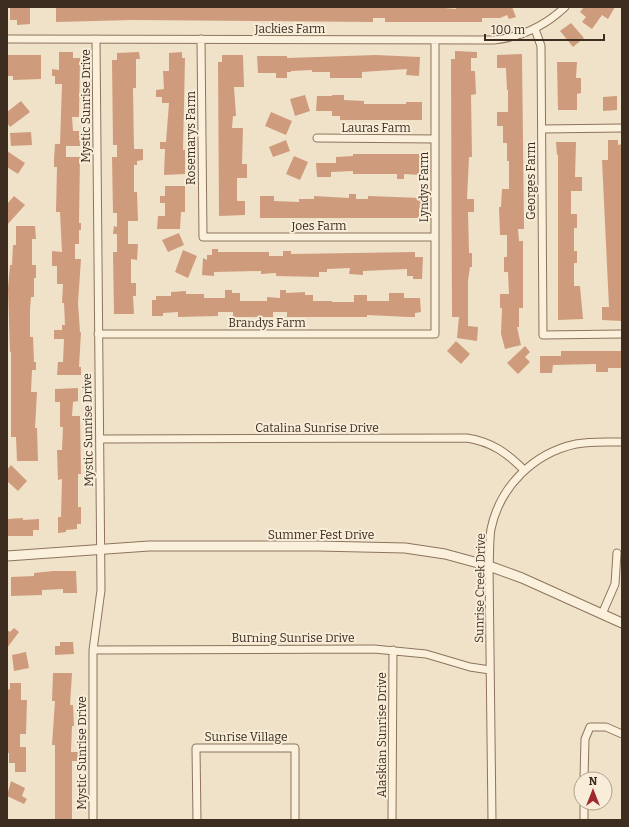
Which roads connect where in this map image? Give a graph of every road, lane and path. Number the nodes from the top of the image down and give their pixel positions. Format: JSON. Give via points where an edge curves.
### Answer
{"nodes":[{"id":1,"x":565,"y":7,"type":"edge"},
{"id":2,"x":535,"y":29,"type":"junction"},
{"id":3,"x":7,"y":38,"type":"edge"},
{"id":4,"x":96,"y":39,"type":"junction"},
{"id":5,"x":201,"y":39,"type":"junction"},
{"id":6,"x":435,"y":40,"type":"junction"},
{"id":7,"x":542,"y":128,"type":"junction"},
{"id":8,"x":622,"y":128,"type":"edge"},
{"id":9,"x":317,"y":138,"type":"dead end"},
{"id":10,"x":435,"y":139,"type":"junction"},
{"id":11,"x":203,"y":237,"type":"joint"},
{"id":12,"x":435,"y":237,"type":"junction"},
{"id":13,"x":98,"y":334,"type":"junction"},
{"id":14,"x":435,"y":334,"type":"joint"},
{"id":15,"x":622,"y":334,"type":"edge"},
{"id":16,"x":100,"y":439,"type":"junction"},
{"id":17,"x":622,"y":442,"type":"edge"},
{"id":18,"x":524,"y":470,"type":"junction"},
{"id":19,"x":101,"y":549,"type":"junction"},
{"id":20,"x":617,"y":553,"type":"dead end"},
{"id":21,"x":7,"y":556,"type":"edge"},
{"id":22,"x":490,"y":566,"type":"junction"},
{"id":23,"x":602,"y":614,"type":"junction"},
{"id":24,"x":622,"y":623,"type":"edge"},
{"id":25,"x":93,"y":650,"type":"junction"},
{"id":26,"x":392,"y":650,"type":"junction"},
{"id":27,"x":490,"y":670,"type":"junction"},
{"id":28,"x":622,"y":734,"type":"edge"},
{"id":29,"x":584,"y":771,"type":"edge"},
{"id":30,"x":93,"y":820,"type":"edge"},
{"id":31,"x":197,"y":820,"type":"edge"},
{"id":32,"x":295,"y":820,"type":"edge"},
{"id":33,"x":392,"y":820,"type":"edge"},
{"id":34,"x":492,"y":820,"type":"edge"}],
"edges":[{"from":1,"to":2,"type":"street","name":"Jackies Farm","via":[[548,22]]},
{"from":2,"to":6,"type":"street","name":"Jackies Farm","via":[[499,40]]},
{"from":2,"to":7,"type":"street","name":"Georges Farm","via":[[541,46]]},
{"from":3,"to":4,"type":"street","name":"Jackies Farm"},
{"from":4,"to":5,"type":"street","name":"Jackies Farm"},
{"from":4,"to":13,"type":"street","name":"Mystic Sunrise Drive"},
{"from":5,"to":6,"type":"street","name":"Jackies Farm"},
{"from":5,"to":11,"type":"street","name":"Rosemarys Farm"},
{"from":6,"to":10,"type":"street","name":"Lyndys Farm"},
{"from":7,"to":8,"type":"street"},
{"from":7,"to":15,"type":"street","name":"Georges Farm","via":[[543,335]]},
{"from":9,"to":10,"type":"street","name":"Lauras Farm"},
{"from":10,"to":12,"type":"street","name":"Lyndys Farm"},
{"from":11,"to":12,"type":"street","name":"Joes Farm"},
{"from":12,"to":14,"type":"street","name":"Lyndys Farm"},
{"from":13,"to":14,"type":"street","name":"Brandys Farm"},
{"from":13,"to":16,"type":"street","name":"Mystic Sunrise Drive"},
{"from":16,"to":18,"type":"street","name":"Catalina Sunrise Drive","via":[[467,438],[491,444],[511,457]]},
{"from":16,"to":19,"type":"street","name":"Mystic Sunrise Drive"},
{"from":17,"to":18,"type":"street","name":"Sunrise Creek Drive","via":[[587,442],[565,447],[544,456]]},
{"from":18,"to":22,"type":"street","name":"Sunrise Creek Drive","via":[[504,494],[494,518],[490,541]]},
{"from":19,"to":21,"type":"street","name":"Summer Fest Drive"},
{"from":19,"to":22,"type":"street","name":"Summer Fest Drive","via":[[148,546],[405,548],[445,554]]},
{"from":19,"to":25,"type":"street","name":"Mystic Sunrise Drive","via":[[100,605]]},
{"from":20,"to":23,"type":"street","via":[[615,584]]},
{"from":22,"to":23,"type":"street","name":"Summer Fest Drive"},
{"from":22,"to":27,"type":"street","name":"Sunrise Creek Drive"},
{"from":23,"to":24,"type":"street","name":"Summer Fest Drive"},
{"from":25,"to":26,"type":"street","name":"Burning Sunrise Drive"},
{"from":25,"to":30,"type":"street","name":"Mystic Sunrise Drive"},
{"from":26,"to":27,"type":"street","name":"Burning Sunrise Drive","via":[[426,654]]},
{"from":26,"to":33,"type":"street","name":"Alaskian Sunrise Drive"},
{"from":27,"to":34,"type":"street","name":"Sunrise Creek Drive"},
{"from":28,"to":29,"type":"street","via":[[606,727],[590,727],[585,739]]},
{"from":31,"to":32,"type":"street","name":"Sunrise Village","via":[[196,748],[295,748]]}]}
